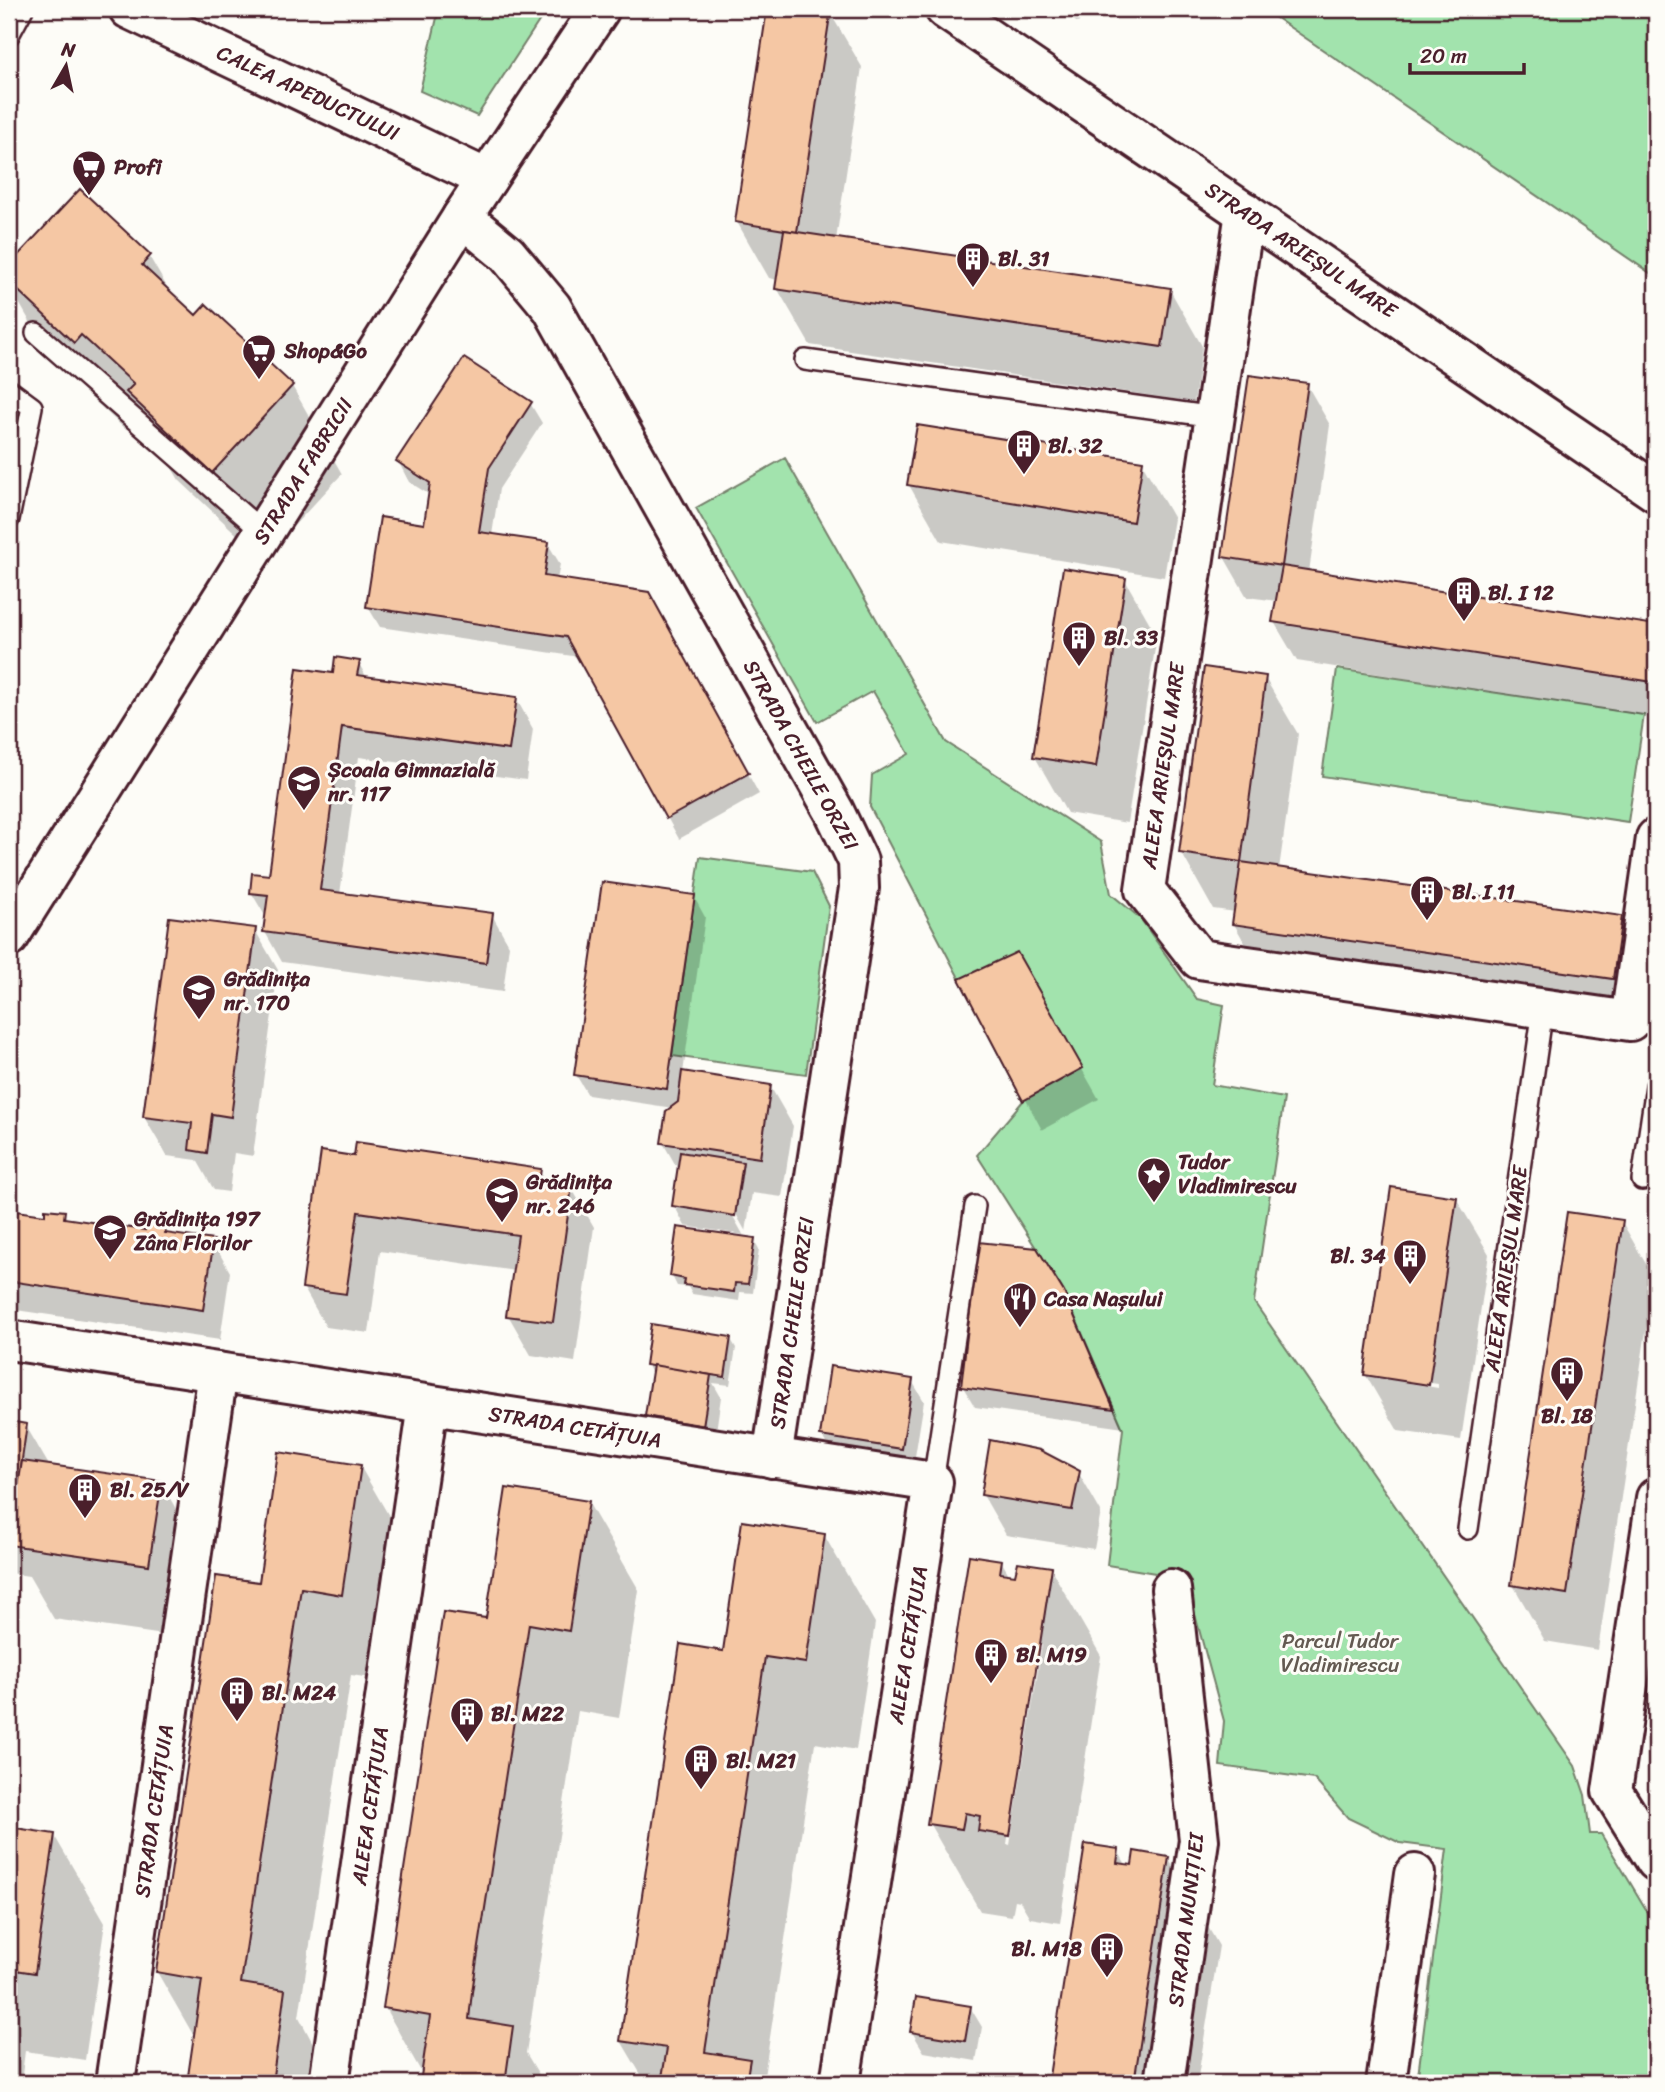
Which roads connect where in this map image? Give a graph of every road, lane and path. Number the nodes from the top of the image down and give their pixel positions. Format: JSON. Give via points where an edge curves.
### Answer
{"nodes":[{"id":1,"x":23,"y":9,"type":"edge"},
{"id":2,"x":129,"y":9,"type":"edge"},
{"id":3,"x":600,"y":9,"type":"edge"},
{"id":4,"x":945,"y":9,"type":"edge"},
{"id":5,"x":9,"y":36,"type":"edge"},
{"id":6,"x":487,"y":179,"type":"junction"},
{"id":7,"x":1245,"y":212,"type":"junction"},
{"id":8,"x":462,"y":217,"type":"junction"},
{"id":9,"x":36,"y":333,"type":"dead end"},
{"id":10,"x":805,"y":360,"type":"dead end"},
{"id":11,"x":9,"y":390,"type":"edge"},
{"id":12,"x":1215,"y":417,"type":"junction"},
{"id":13,"x":1656,"y":492,"type":"edge"},
{"id":14,"x":9,"y":519,"type":"edge"},
{"id":15,"x":264,"y":533,"type":"junction"},
{"id":16,"x":1656,"y":838,"type":"edge"},
{"id":17,"x":9,"y":937,"type":"edge"},
{"id":18,"x":1543,"y":1009,"type":"junction"},
{"id":19,"x":1643,"y":1023,"type":"edge"},
{"id":20,"x":1656,"y":1086,"type":"edge"},
{"id":21,"x":1642,"y":1181,"type":"dead end"},
{"id":22,"x":975,"y":1206,"type":"dead end"},
{"id":23,"x":9,"y":1340,"type":"edge"},
{"id":24,"x":218,"y":1372,"type":"junction"},
{"id":25,"x":428,"y":1405,"type":"junction"},
{"id":26,"x":772,"y":1458,"type":"junction"},
{"id":27,"x":933,"y":1482,"type":"junction"},
{"id":28,"x":1656,"y":1498,"type":"edge"},
{"id":29,"x":1468,"y":1530,"type":"dead end"},
{"id":30,"x":1171,"y":1589,"type":"dead end"},
{"id":31,"x":1656,"y":1861,"type":"edge"},
{"id":32,"x":1415,"y":1874,"type":"dead end"},
{"id":33,"x":115,"y":2083,"type":"edge"},
{"id":34,"x":330,"y":2083,"type":"edge"},
{"id":35,"x":840,"y":2083,"type":"edge"},
{"id":36,"x":1164,"y":2083,"type":"edge"},
{"id":37,"x":1386,"y":2083,"type":"edge"}],
"edges":[{"from":1,"to":5,"type":"lane"},
{"from":2,"to":6,"type":"street","name":"CALEA APEDUCTULUI"},
{"from":3,"to":6,"type":"street","name":"STRADA FABRICII"},
{"from":4,"to":7,"type":"street","name":"STRADA ARIEȘUL MARE"},
{"from":6,"to":8,"type":"street","name":"STRADA FABRICII"},
{"from":7,"to":12,"type":"street","name":"ALEEA ARIEȘUL MARE"},
{"from":7,"to":13,"type":"street","name":"STRADA ARIEȘUL MARE"},
{"from":8,"to":15,"type":"street","name":"STRADA FABRICII"},
{"from":8,"to":26,"type":"street","name":"STRADA CHEILE ORZEI","via":[[507,254],[552,308],[858,861],[859,888]]},
{"from":9,"to":15,"type":"lane"},
{"from":10,"to":12,"type":"lane"},
{"from":11,"to":14,"type":"lane","via":[[32,407]]},
{"from":12,"to":18,"type":"street","name":"ALEEA ARIEȘUL MARE","via":[[1145,890],[1199,959]]},
{"from":15,"to":17,"type":"street","name":"STRADA FABRICII"},
{"from":16,"to":19,"type":"street","name":"ALEEA ARIEȘUL MARE"},
{"from":18,"to":19,"type":"street","name":"ALEEA ARIEȘUL MARE"},
{"from":18,"to":29,"type":"lane","name":"ALEEA ARIEȘUL MARE"},
{"from":20,"to":21,"type":"lane"},
{"from":22,"to":27,"type":"lane","name":"ALEEA CETĂȚUIA"},
{"from":23,"to":24,"type":"street","name":"STRADA CETĂȚUIA"},
{"from":24,"to":25,"type":"street","name":"STRADA CETĂȚUIA"},
{"from":24,"to":33,"type":"street","name":"STRADA CETĂȚUIA"},
{"from":25,"to":26,"type":"street","name":"STRADA CETĂȚUIA"},
{"from":25,"to":34,"type":"street","name":"ALEEA CETĂȚUIA"},
{"from":26,"to":27,"type":"street","name":"STRADA CETĂȚUIA"},
{"from":27,"to":35,"type":"street","name":"ALEEA CETĂȚUIA"},
{"from":28,"to":31,"type":"street","via":[[1612,1791]]},
{"from":30,"to":36,"type":"street","name":"STRADA MUNIȚIEI","via":[[1199,1840]]},
{"from":32,"to":37,"type":"street"}]}
